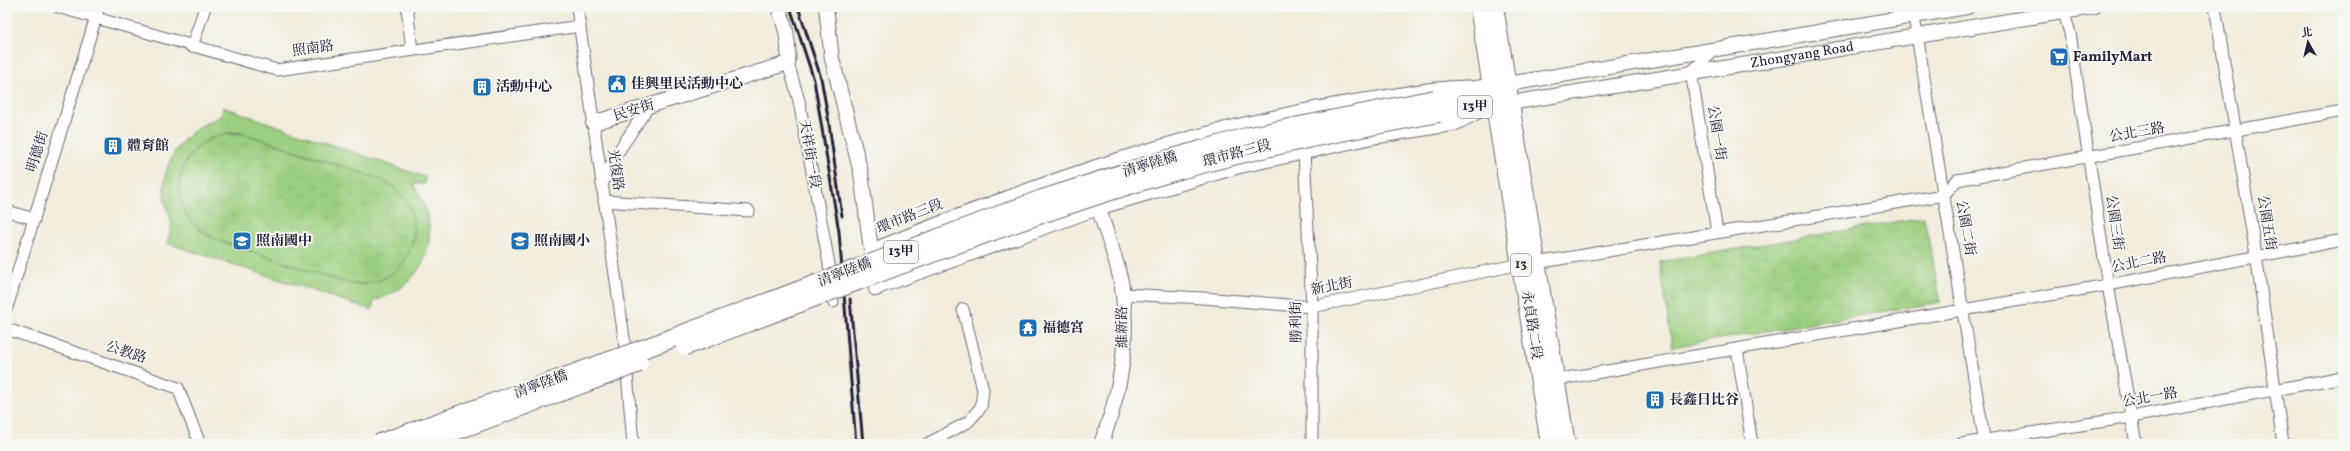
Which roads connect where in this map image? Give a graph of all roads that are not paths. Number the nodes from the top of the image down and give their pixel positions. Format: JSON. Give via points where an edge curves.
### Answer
{"nodes":[{"id":1,"x":58,"y":7,"type":"edge"},
{"id":2,"x":99,"y":7,"type":"edge"},
{"id":3,"x":205,"y":7,"type":"edge"},
{"id":4,"x":407,"y":7,"type":"edge"},
{"id":5,"x":577,"y":7,"type":"edge"},
{"id":6,"x":778,"y":7,"type":"edge"},
{"id":7,"x":826,"y":7,"type":"edge"},
{"id":8,"x":1479,"y":7,"type":"edge"},
{"id":9,"x":1494,"y":7,"type":"edge"},
{"id":10,"x":1967,"y":7,"type":"edge"},
{"id":11,"x":2093,"y":7,"type":"edge"},
{"id":12,"x":2215,"y":7,"type":"edge"},
{"id":13,"x":2062,"y":10,"type":"edge"},
{"id":14,"x":1914,"y":17,"type":"junction"},
{"id":15,"x":96,"y":18,"type":"junction"},
{"id":16,"x":580,"y":26,"type":"junction"},
{"id":17,"x":1916,"y":36,"type":"junction"},
{"id":18,"x":192,"y":47,"type":"junction"},
{"id":19,"x":1716,"y":49,"type":"junction"},
{"id":20,"x":412,"y":50,"type":"junction"},
{"id":21,"x":788,"y":63,"type":"junction"},
{"id":22,"x":1691,"y":72,"type":"junction"},
{"id":23,"x":1500,"y":85,"type":"junction"},
{"id":24,"x":1504,"y":104,"type":"junction"},
{"id":25,"x":1437,"y":106,"type":"junction"},
{"id":26,"x":648,"y":107,"type":"junction"},
{"id":27,"x":2343,"y":111,"type":"edge"},
{"id":28,"x":593,"y":123,"type":"junction"},
{"id":29,"x":2236,"y":130,"type":"junction"},
{"id":30,"x":1304,"y":152,"type":"junction"},
{"id":31,"x":1131,"y":156,"type":"junction"},
{"id":32,"x":2089,"y":157,"type":"junction"},
{"id":33,"x":602,"y":185,"type":"junction"},
{"id":34,"x":1944,"y":195,"type":"junction"},
{"id":35,"x":1144,"y":196,"type":"junction"},
{"id":36,"x":604,"y":201,"type":"junction"},
{"id":37,"x":1099,"y":210,"type":"junction"},
{"id":38,"x":7,"y":211,"type":"edge"},
{"id":39,"x":749,"y":211,"type":"dead end"},
{"id":40,"x":34,"y":219,"type":"junction"},
{"id":41,"x":1718,"y":232,"type":"junction"},
{"id":42,"x":2343,"y":240,"type":"edge"},
{"id":43,"x":872,"y":248,"type":"junction"},
{"id":44,"x":2256,"y":255,"type":"junction"},
{"id":45,"x":1528,"y":263,"type":"junction"},
{"id":46,"x":2108,"y":285,"type":"junction"},
{"id":47,"x":876,"y":290,"type":"joint"},
{"id":48,"x":1123,"y":294,"type":"junction"},
{"id":49,"x":833,"y":302,"type":"dead end"},
{"id":50,"x":7,"y":307,"type":"edge"},
{"id":51,"x":1312,"y":307,"type":"junction"},
{"id":52,"x":963,"y":309,"type":"dead end"},
{"id":53,"x":1963,"y":310,"type":"junction"},
{"id":54,"x":7,"y":329,"type":"edge"},
{"id":55,"x":1737,"y":349,"type":"junction"},
{"id":56,"x":2343,"y":377,"type":"edge"},
{"id":57,"x":1556,"y":380,"type":"junction"},
{"id":58,"x":2275,"y":390,"type":"junction"},
{"id":59,"x":2131,"y":417,"type":"junction"},
{"id":60,"x":1985,"y":442,"type":"edge"},
{"id":61,"x":200,"y":444,"type":"edge"},
{"id":62,"x":378,"y":444,"type":"edge"},
{"id":63,"x":420,"y":444,"type":"edge"},
{"id":64,"x":633,"y":444,"type":"edge"},
{"id":65,"x":927,"y":444,"type":"edge"},
{"id":66,"x":1101,"y":444,"type":"edge"},
{"id":67,"x":1312,"y":444,"type":"edge"},
{"id":68,"x":1560,"y":444,"type":"edge"},
{"id":69,"x":1752,"y":444,"type":"edge"},
{"id":70,"x":1961,"y":444,"type":"edge"},
{"id":71,"x":2136,"y":444,"type":"edge"},
{"id":72,"x":2282,"y":444,"type":"edge"}],
"edges":[{"from":1,"to":15,"type":"street","name":"照南路"},
{"from":2,"to":15,"type":"street","name":"明德街"},
{"from":3,"to":18,"type":"street"},
{"from":4,"to":20,"type":"street"},
{"from":5,"to":16,"type":"street","name":"光復路"},
{"from":6,"to":21,"type":"street","name":"天祥街一段","via":[[787,29],[790,49]]},
{"from":7,"to":43,"type":"street","via":[[832,60],[857,152]]},
{"from":8,"to":23,"type":"main road","number":"13"},
{"from":9,"to":23,"type":"main road","number":"13"},
{"from":10,"to":14,"type":"street","name":"Zhongyang Road"},
{"from":11,"to":13,"type":"street","name":"Zhongyang Road"},
{"from":12,"to":29,"type":"street","name":"公園五街"},
{"from":13,"to":17,"type":"street","name":"Zhongyang Road"},
{"from":13,"to":32,"type":"street","name":"公園三街","via":[[2070,33]]},
{"from":14,"to":17,"type":"street","name":"公園二街"},
{"from":14,"to":19,"type":"street","name":"Zhongyang Road"},
{"from":15,"to":18,"type":"street","name":"照南路"},
{"from":15,"to":40,"type":"street","name":"明德街"},
{"from":16,"to":20,"type":"street","name":"照南路"},
{"from":16,"to":28,"type":"street","name":"光復路"},
{"from":17,"to":22,"type":"street","name":"Zhongyang Road"},
{"from":17,"to":34,"type":"street","name":"公園二街"},
{"from":18,"to":20,"type":"street","name":"照南路","via":[[277,70]]},
{"from":19,"to":22,"type":"street"},
{"from":19,"to":23,"type":"street","name":"Zhongyang Road"},
{"from":21,"to":26,"type":"street","name":"民安街"},
{"from":21,"to":49,"type":"street","name":"天祥街一段","via":[[799,101],[829,264]]},
{"from":22,"to":24,"type":"street","name":"Zhongyang Road"},
{"from":22,"to":41,"type":"street","name":"公園一街"},
{"from":23,"to":24,"type":"main road","number":"13"},
{"from":23,"to":25,"type":"main road","number":"13甲"},
{"from":23,"to":31,"type":"street","name":"環市路三段","via":[[1439,86],[1331,104],[1173,142]]},
{"from":24,"to":25,"type":"main road","number":"13甲"},
{"from":24,"to":30,"type":"street","name":"環市路三段","via":[[1455,124]]},
{"from":24,"to":45,"type":"main road","name":"永貞路二段","number":"13"},
{"from":25,"to":62,"type":"main road","name":"清寧陸橋","number":"13甲","bridge":true,"via":[[1250,136],[1042,199],[654,345]]},
{"from":25,"to":63,"type":"main road","name":"清寧陸橋","number":"13甲","bridge":true,"via":[[1157,176],[1083,200]]},
{"from":26,"to":28,"type":"street","name":"民安街"},
{"from":26,"to":33,"type":"street","via":[[616,155]]},
{"from":27,"to":29,"type":"street","name":"公北三路"},
{"from":28,"to":33,"type":"street","name":"光復路"},
{"from":29,"to":32,"type":"street","name":"公北三路"},
{"from":29,"to":44,"type":"street","name":"公園五街"},
{"from":30,"to":35,"type":"street","name":"環市路三段","via":[[1238,168]]},
{"from":30,"to":51,"type":"street","name":"勝利街"},
{"from":31,"to":35,"type":"street"},
{"from":31,"to":43,"type":"street","name":"環市路三段","via":[[978,206]]},
{"from":32,"to":34,"type":"street","name":"公北三路","via":[[1957,180]]},
{"from":32,"to":46,"type":"street","name":"公園三街"},
{"from":33,"to":36,"type":"street","name":"光復路"},
{"from":34,"to":41,"type":"street","name":"新北街"},
{"from":34,"to":53,"type":"street","name":"公園二街"},
{"from":35,"to":37,"type":"street","name":"環市路三段"},
{"from":36,"to":39,"type":"street"},
{"from":36,"to":64,"type":"street","name":"光復路","via":[[624,338]]},
{"from":37,"to":47,"type":"street","name":"環市路三段"},
{"from":37,"to":48,"type":"street","name":"維新路"},
{"from":38,"to":40,"type":"street"},
{"from":40,"to":50,"type":"street","name":"明德街"},
{"from":41,"to":45,"type":"street","name":"新北街"},
{"from":42,"to":44,"type":"street","name":"公北二路"},
{"from":43,"to":47,"type":"street"},
{"from":44,"to":46,"type":"street","name":"公北二路"},
{"from":44,"to":58,"type":"street","name":"公園五街"},
{"from":45,"to":51,"type":"street","name":"新北街"},
{"from":45,"to":57,"type":"main road","name":"永貞路二段","number":"13"},
{"from":45,"to":68,"type":"main road","name":"永貞路二段","number":"13"},
{"from":46,"to":53,"type":"street","name":"公北二路"},
{"from":46,"to":59,"type":"street","name":"公園三街"},
{"from":48,"to":51,"type":"street","name":"新北街"},
{"from":48,"to":66,"type":"street","name":"維新路","via":[[1123,354],[1118,387]]},
{"from":51,"to":67,"type":"street","name":"勝利街"},
{"from":52,"to":65,"type":"street","via":[[983,390],[980,406],[968,422]]},
{"from":53,"to":55,"type":"street","name":"公北二路"},
{"from":53,"to":60,"type":"street","name":"公園二街"},
{"from":54,"to":61,"type":"street","name":"公教路","via":[[178,388]]},
{"from":55,"to":57,"type":"street","name":"公北二路"},
{"from":55,"to":69,"type":"street"},
{"from":56,"to":58,"type":"street","name":"公北一路"},
{"from":57,"to":68,"type":"main road","name":"永貞路二段","number":"13"},
{"from":58,"to":59,"type":"street","name":"公北一路"},
{"from":58,"to":72,"type":"street","name":"公園五街"},
{"from":59,"to":60,"type":"street","name":"公北一路"},
{"from":59,"to":71,"type":"street","name":"公園三街"},
{"from":60,"to":70,"type":"street","name":"公北一路"}]}
